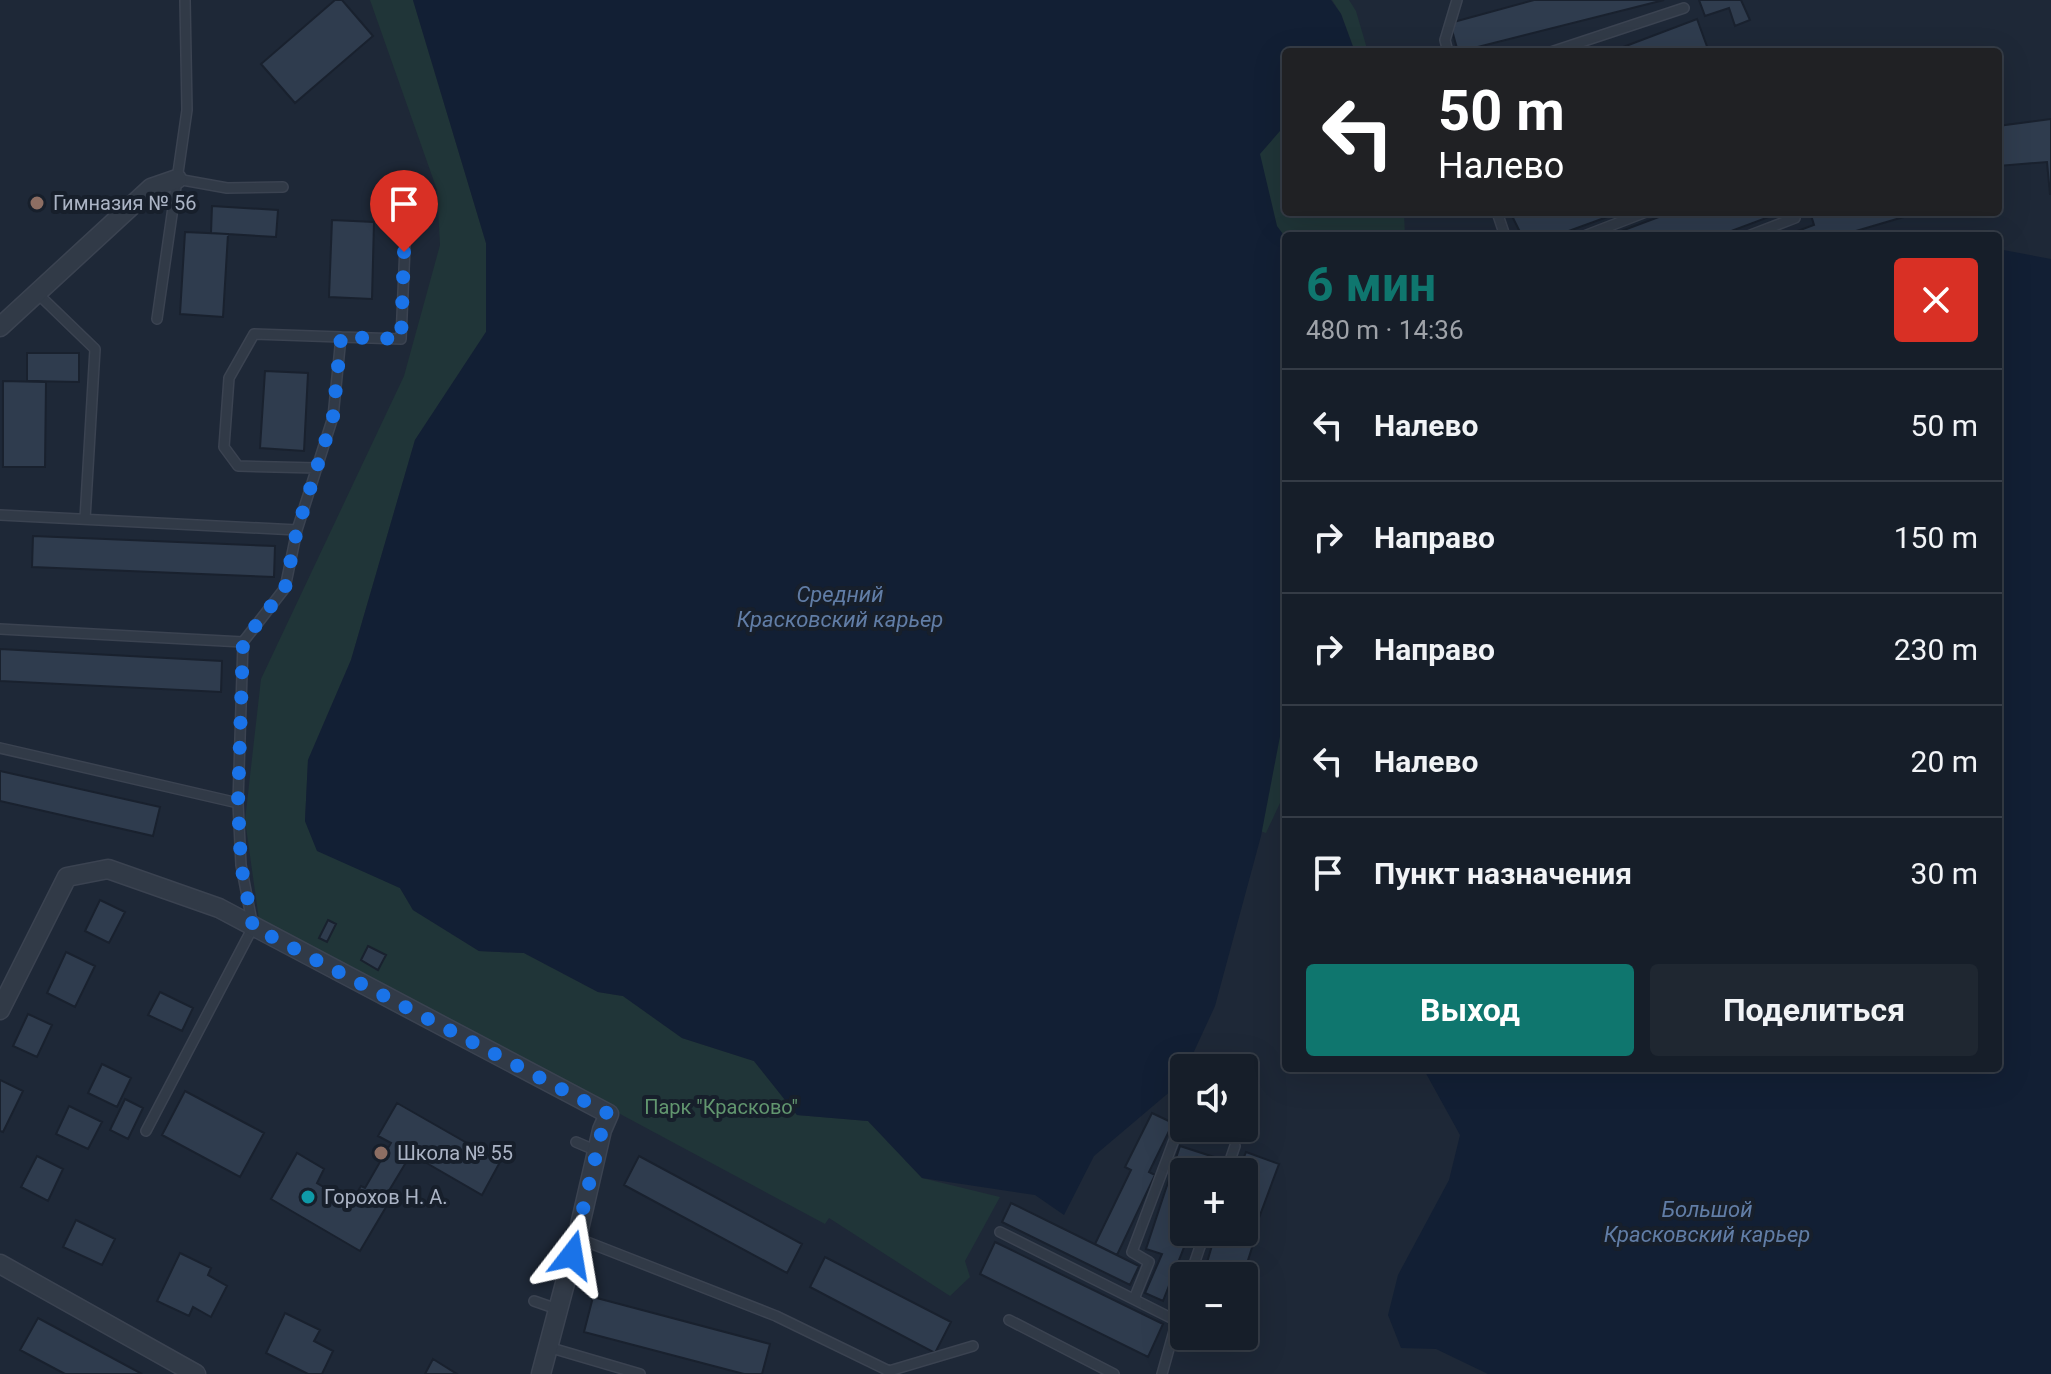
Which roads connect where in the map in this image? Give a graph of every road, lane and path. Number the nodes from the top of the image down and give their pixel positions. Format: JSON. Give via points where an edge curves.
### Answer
{"nodes":[{"id":1,"x":185,"y":0,"type":"edge"},
{"id":2,"x":1457,"y":0,"type":"edge"},
{"id":3,"x":1684,"y":8,"type":"dead end"},
{"id":4,"x":1447,"y":48,"type":"edge"},
{"id":5,"x":1563,"y":48,"type":"edge"},
{"id":6,"x":177,"y":179,"type":"junction"},
{"id":7,"x":283,"y":187,"type":"dead end"},
{"id":8,"x":1636,"y":216,"type":"edge"},
{"id":9,"x":1795,"y":218,"type":"dead end"},
{"id":10,"x":406,"y":223,"type":"dead end"},
{"id":11,"x":1594,"y":232,"type":"edge"},
{"id":12,"x":1758,"y":232,"type":"edge"},
{"id":13,"x":37,"y":293,"type":"junction"},
{"id":14,"x":157,"y":319,"type":"dead end"},
{"id":15,"x":0,"y":327,"type":"edge"},
{"id":16,"x":341,"y":337,"type":"junction"},
{"id":17,"x":317,"y":468,"type":"junction"},
{"id":18,"x":0,"y":515,"type":"edge"},
{"id":19,"x":85,"y":519,"type":"junction"},
{"id":20,"x":297,"y":530,"type":"junction"},
{"id":21,"x":0,"y":629,"type":"edge"},
{"id":22,"x":243,"y":642,"type":"junction"},
{"id":23,"x":0,"y":748,"type":"edge"},
{"id":24,"x":238,"y":803,"type":"junction"},
{"id":25,"x":253,"y":927,"type":"junction"},
{"id":26,"x":0,"y":1009,"type":"edge"},
{"id":27,"x":146,"y":1131,"type":"dead end"},
{"id":28,"x":576,"y":1142,"type":"dead end"},
{"id":29,"x":1173,"y":1142,"type":"edge"},
{"id":30,"x":1235,"y":1146,"type":"dead end"},
{"id":31,"x":597,"y":1151,"type":"junction"},
{"id":32,"x":1231,"y":1158,"type":"edge"},
{"id":33,"x":1000,"y":1232,"type":"dead end"},
{"id":34,"x":577,"y":1238,"type":"junction"},
{"id":35,"x":0,"y":1264,"type":"edge"},
{"id":36,"x":1134,"y":1299,"type":"junction"},
{"id":37,"x":534,"y":1301,"type":"dead end"},
{"id":38,"x":557,"y":1309,"type":"junction"},
{"id":39,"x":1170,"y":1317,"type":"edge"},
{"id":40,"x":1009,"y":1320,"type":"dead end"},
{"id":41,"x":1170,"y":1341,"type":"edge"},
{"id":42,"x":973,"y":1346,"type":"dead end"},
{"id":43,"x":548,"y":1347,"type":"junction"},
{"id":44,"x":888,"y":1372,"type":"edge"},
{"id":45,"x":196,"y":1374,"type":"edge"},
{"id":46,"x":541,"y":1374,"type":"edge"},
{"id":47,"x":640,"y":1374,"type":"edge"},
{"id":48,"x":1114,"y":1374,"type":"edge"},
{"id":49,"x":1162,"y":1374,"type":"edge"}],
"edges":[{"from":1,"to":6,"type":"lane","via":[[187,110]]},
{"from":2,"to":4,"type":"lane"},
{"from":3,"to":5,"type":"lane"},
{"from":6,"to":7,"type":"lane","via":[[227,188]]},
{"from":6,"to":13,"type":"street","via":[[151,188]]},
{"from":6,"to":14,"type":"lane"},
{"from":8,"to":11,"type":"lane"},
{"from":9,"to":12,"type":"lane"},
{"from":10,"to":16,"type":"lane","via":[[401,339]]},
{"from":13,"to":15,"type":"street"},
{"from":13,"to":19,"type":"lane","via":[[95,349]]},
{"from":16,"to":17,"type":"lane","via":[[333,417]]},
{"from":16,"to":17,"type":"lane","via":[[254,334],[229,378],[224,447],[238,466]]},
{"from":17,"to":20,"type":"lane"},
{"from":18,"to":19,"type":"lane"},
{"from":19,"to":20,"type":"lane"},
{"from":20,"to":22,"type":"lane","via":[[285,588]]},
{"from":21,"to":22,"type":"lane"},
{"from":22,"to":24,"type":"lane"},
{"from":23,"to":24,"type":"lane"},
{"from":24,"to":25,"type":"lane","via":[[241,865]]},
{"from":25,"to":26,"type":"street","via":[[219,908],[108,869],[67,877]]},
{"from":25,"to":27,"type":"lane"},
{"from":25,"to":31,"type":"street","via":[[609,1114]]},
{"from":28,"to":31,"type":"lane"},
{"from":29,"to":36,"type":"lane","via":[[1132,1252],[1149,1262]]},
{"from":30,"to":32,"type":"lane"},
{"from":31,"to":34,"type":"street"},
{"from":33,"to":36,"type":"lane"},
{"from":34,"to":38,"type":"street"},
{"from":34,"to":44,"type":"lane","via":[[776,1316]]},
{"from":35,"to":45,"type":"street"},
{"from":36,"to":39,"type":"lane"},
{"from":37,"to":38,"type":"lane"},
{"from":38,"to":43,"type":"street"},
{"from":40,"to":48,"type":"lane"},
{"from":41,"to":49,"type":"lane"},
{"from":42,"to":44,"type":"lane"},
{"from":43,"to":46,"type":"street"},
{"from":43,"to":47,"type":"lane"}]}
